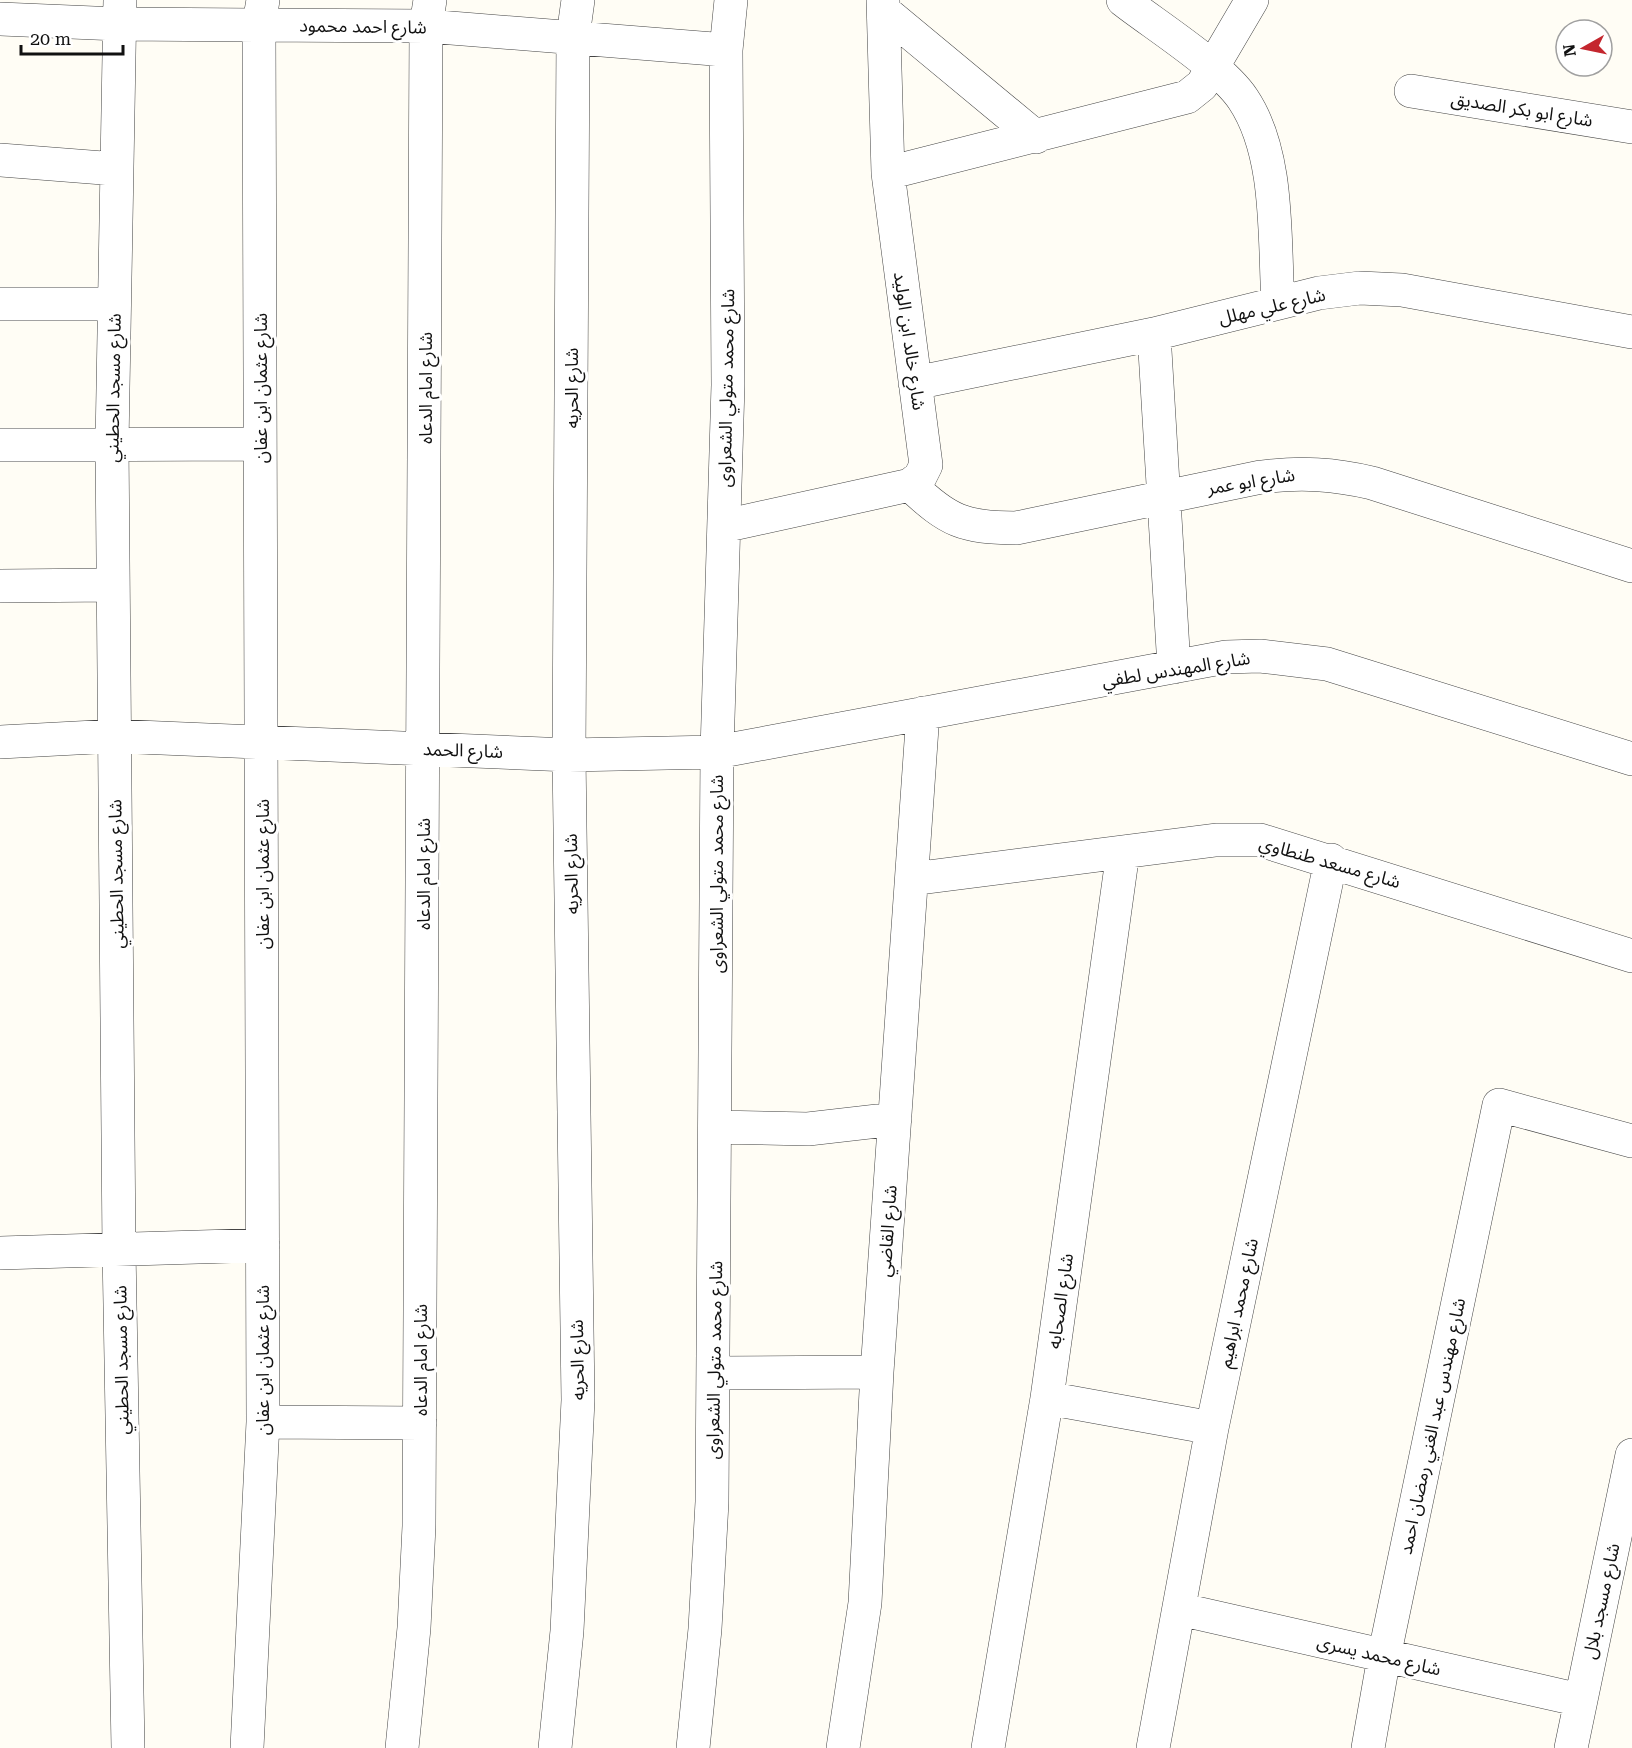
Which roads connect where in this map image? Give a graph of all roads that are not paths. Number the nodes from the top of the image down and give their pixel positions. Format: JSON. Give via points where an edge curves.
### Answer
{"nodes":[{"id":1,"x":578,"y":0,"type":"edge"},
{"id":2,"x":731,"y":0,"type":"edge"},
{"id":3,"x":1123,"y":0,"type":"edge"},
{"id":4,"x":1252,"y":0,"type":"edge"},
{"id":5,"x":884,"y":5,"type":"edge"},
{"id":6,"x":119,"y":12,"type":"edge"},
{"id":7,"x":261,"y":12,"type":"edge"},
{"id":8,"x":428,"y":13,"type":"edge"},
{"id":9,"x":0,"y":19,"type":"edge"},
{"id":10,"x":573,"y":36,"type":"junction"},
{"id":11,"x":726,"y":50,"type":"junction"},
{"id":12,"x":1213,"y":69,"type":"junction"},
{"id":13,"x":1412,"y":91,"type":"dead end"},
{"id":14,"x":1632,"y":128,"type":"edge"},
{"id":15,"x":1036,"y":137,"type":"junction"},
{"id":16,"x":0,"y":160,"type":"edge"},
{"id":17,"x":116,"y":169,"type":"junction"},
{"id":18,"x":888,"y":173,"type":"junction"},
{"id":19,"x":1278,"y":303,"type":"junction"},
{"id":20,"x":0,"y":304,"type":"edge"},
{"id":21,"x":114,"y":304,"type":"junction"},
{"id":22,"x":1632,"y":332,"type":"edge"},
{"id":23,"x":1154,"y":334,"type":"junction"},
{"id":24,"x":915,"y":382,"type":"junction"},
{"id":25,"x":0,"y":444,"type":"edge"},
{"id":26,"x":112,"y":444,"type":"junction"},
{"id":27,"x":260,"y":444,"type":"junction"},
{"id":28,"x":910,"y":485,"type":"junction"},
{"id":29,"x":1164,"y":497,"type":"junction"},
{"id":30,"x":724,"y":526,"type":"junction"},
{"id":31,"x":1632,"y":566,"type":"edge"},
{"id":32,"x":113,"y":585,"type":"junction"},
{"id":33,"x":0,"y":586,"type":"edge"},
{"id":34,"x":1174,"y":667,"type":"junction"},
{"id":35,"x":923,"y":713,"type":"junction"},
{"id":36,"x":114,"y":736,"type":"junction"},
{"id":37,"x":0,"y":742,"type":"edge"},
{"id":38,"x":261,"y":742,"type":"junction"},
{"id":39,"x":423,"y":748,"type":"junction"},
{"id":40,"x":717,"y":752,"type":"junction"},
{"id":41,"x":569,"y":755,"type":"junction"},
{"id":42,"x":1632,"y":759,"type":"edge"},
{"id":43,"x":1123,"y":852,"type":"junction"},
{"id":44,"x":1331,"y":860,"type":"junction"},
{"id":45,"x":912,"y":879,"type":"junction"},
{"id":46,"x":1632,"y":956,"type":"edge"},
{"id":47,"x":895,"y":1119,"type":"junction"},
{"id":48,"x":716,"y":1127,"type":"junction"},
{"id":49,"x":1632,"y":1141,"type":"edge"},
{"id":50,"x":262,"y":1245,"type":"junction"},
{"id":51,"x":119,"y":1249,"type":"junction"},
{"id":52,"x":0,"y":1253,"type":"edge"},
{"id":53,"x":877,"y":1372,"type":"junction"},
{"id":54,"x":714,"y":1373,"type":"junction"},
{"id":55,"x":1047,"y":1398,"type":"junction"},
{"id":56,"x":263,"y":1422,"type":"junction"},
{"id":57,"x":420,"y":1423,"type":"junction"},
{"id":58,"x":1212,"y":1428,"type":"junction"},
{"id":59,"x":1632,"y":1455,"type":"edge"},
{"id":60,"x":1179,"y":1609,"type":"junction"},
{"id":61,"x":1384,"y":1657,"type":"junction"},
{"id":62,"x":1580,"y":1700,"type":"junction"},
{"id":63,"x":128,"y":1748,"type":"edge"},
{"id":64,"x":247,"y":1748,"type":"edge"},
{"id":65,"x":402,"y":1748,"type":"edge"},
{"id":66,"x":555,"y":1748,"type":"edge"},
{"id":67,"x":693,"y":1748,"type":"edge"},
{"id":68,"x":843,"y":1748,"type":"edge"},
{"id":69,"x":988,"y":1748,"type":"edge"},
{"id":70,"x":1153,"y":1748,"type":"edge"},
{"id":71,"x":1368,"y":1748,"type":"edge"},
{"id":72,"x":1571,"y":1748,"type":"edge"}],
"edges":[{"from":1,"to":10,"type":"street","name":"شارع الحريه"},
{"from":2,"to":11,"type":"street","name":"شارع محمد متولي الشعراوى"},
{"from":3,"to":12,"type":"street"},
{"from":4,"to":12,"type":"street"},
{"from":5,"to":15,"type":"street"},
{"from":5,"to":18,"type":"street","name":"شارع خالد ابن الوليد"},
{"from":6,"to":7,"type":"street","name":"شارع احمد محمود"},
{"from":6,"to":9,"type":"street","name":"شارع احمد محمود"},
{"from":6,"to":17,"type":"street","name":"شارع مسجد الحطيني"},
{"from":7,"to":8,"type":"street","name":"شارع احمد محمود"},
{"from":7,"to":27,"type":"street","name":"شارع عثمان ابن عفان"},
{"from":8,"to":10,"type":"street","name":"شارع احمد محمود"},
{"from":8,"to":39,"type":"street","name":"شارع امام الدعاه"},
{"from":10,"to":11,"type":"street","name":"شارع احمد محمود"},
{"from":10,"to":41,"type":"street","name":"شارع الحريه"},
{"from":11,"to":30,"type":"street","name":"شارع محمد متولي الشعراوى","via":[[728,385]]},
{"from":12,"to":15,"type":"street","via":[[1202,86],[1187,97]]},
{"from":12,"to":19,"type":"street","via":[[1242,97],[1261,132],[1269,171]]},
{"from":13,"to":14,"type":"street","name":"شارع ابو بكر الصديق"},
{"from":15,"to":18,"type":"street"},
{"from":16,"to":17,"type":"street"},
{"from":17,"to":21,"type":"street","name":"شارع مسجد الحطيني"},
{"from":18,"to":24,"type":"street","name":"شارع خالد ابن الوليد"},
{"from":19,"to":22,"type":"street","name":"شارع علي مهلل","via":[[1360,288],[1402,290]]},
{"from":19,"to":23,"type":"street","name":"شارع علي مهلل"},
{"from":20,"to":21,"type":"street"},
{"from":21,"to":26,"type":"street","name":"شارع مسجد الحطيني"},
{"from":23,"to":24,"type":"street","name":"شارع علي مهلل"},
{"from":23,"to":29,"type":"street"},
{"from":24,"to":28,"type":"street","name":"شارع خالد ابن الوليد","via":[[926,465]]},
{"from":25,"to":26,"type":"street"},
{"from":26,"to":27,"type":"street"},
{"from":26,"to":32,"type":"street","name":"شارع مسجد الحطيني"},
{"from":27,"to":38,"type":"street","name":"شارع عثمان ابن عفان"},
{"from":28,"to":29,"type":"street","name":"شارع ابو عمر","via":[[939,512],[976,527],[1016,528]]},
{"from":28,"to":30,"type":"street"},
{"from":29,"to":31,"type":"street","name":"شارع ابو عمر","via":[[1298,472],[1336,475]]},
{"from":29,"to":34,"type":"street"},
{"from":30,"to":40,"type":"street","name":"شارع محمد متولي الشعراوى"},
{"from":32,"to":33,"type":"street"},
{"from":32,"to":36,"type":"street","name":"شارع مسجد الحطيني"},
{"from":34,"to":35,"type":"street","name":"شارع المهندس لطفي"},
{"from":34,"to":42,"type":"street","name":"شارع المهندس لطفي","via":[[1226,657],[1260,656],[1327,664]]},
{"from":35,"to":40,"type":"street","name":"شارع الحمد"},
{"from":35,"to":45,"type":"street","name":"شارع القاضي"},
{"from":36,"to":37,"type":"street","name":"شارع الحمد"},
{"from":36,"to":38,"type":"street","name":"شارع الحمد"},
{"from":36,"to":51,"type":"street","name":"شارع مسجد الحطيني"},
{"from":38,"to":39,"type":"street","name":"شارع الحمد"},
{"from":38,"to":50,"type":"street","name":"شارع عثمان ابن عفان"},
{"from":39,"to":41,"type":"street","name":"شارع الحمد"},
{"from":39,"to":57,"type":"street","name":"شارع امام الدعاه"},
{"from":40,"to":41,"type":"street","name":"شارع الحمد"},
{"from":40,"to":48,"type":"street","name":"شارع محمد متولي الشعراوى"},
{"from":41,"to":66,"type":"street","name":"شارع الحريه","via":[[578,1400],[567,1631]]},
{"from":43,"to":44,"type":"street","name":"شارع مسعد طنطاوي","via":[[1238,838],[1260,840]]},
{"from":43,"to":45,"type":"street","name":"شارع مسعد طنطاوي"},
{"from":43,"to":55,"type":"street","name":"شارع الصحابه"},
{"from":44,"to":46,"type":"street","name":"شارع مسعد طنطاوي"},
{"from":44,"to":58,"type":"street","name":"شارع محمد ابراهيم"},
{"from":45,"to":47,"type":"street","name":"شارع القاضي"},
{"from":47,"to":48,"type":"street","via":[[808,1129]]},
{"from":47,"to":53,"type":"street","name":"شارع القاضي"},
{"from":48,"to":54,"type":"street","name":"شارع محمد متولي الشعراوى"},
{"from":49,"to":61,"type":"street","name":"شارع مهندس عبد الغني رمضان احمد","via":[[1499,1105]]},
{"from":50,"to":51,"type":"street"},
{"from":50,"to":56,"type":"street","name":"شارع عثمان ابن عفان"},
{"from":51,"to":52,"type":"street"},
{"from":51,"to":63,"type":"street","name":"شارع مسجد الحطيني"},
{"from":53,"to":54,"type":"street"},
{"from":53,"to":68,"type":"street","name":"شارع القاضي","via":[[865,1603]]},
{"from":54,"to":67,"type":"street","name":"شارع محمد متولي الشعراوى","via":[[706,1618]]},
{"from":55,"to":58,"type":"street"},
{"from":55,"to":69,"type":"street","name":"شارع الصحابه"},
{"from":56,"to":57,"type":"street"},
{"from":56,"to":64,"type":"street","name":"شارع عثمان ابن عفان"},
{"from":57,"to":65,"type":"street","name":"شارع امام الدعاه","via":[[414,1628]]},
{"from":58,"to":60,"type":"street","name":"شارع محمد ابراهيم"},
{"from":59,"to":62,"type":"street","name":"شارع مسجد بلال"},
{"from":60,"to":61,"type":"street","name":"شارع محمد يسرى"},
{"from":60,"to":70,"type":"street","name":"شارع محمد ابراهيم"},
{"from":61,"to":62,"type":"street","name":"شارع محمد يسرى"},
{"from":61,"to":71,"type":"street","name":"شارع مهندس عبد الغني رمضان احمد"},
{"from":62,"to":72,"type":"street","name":"شارع مسجد بلال"}]}
